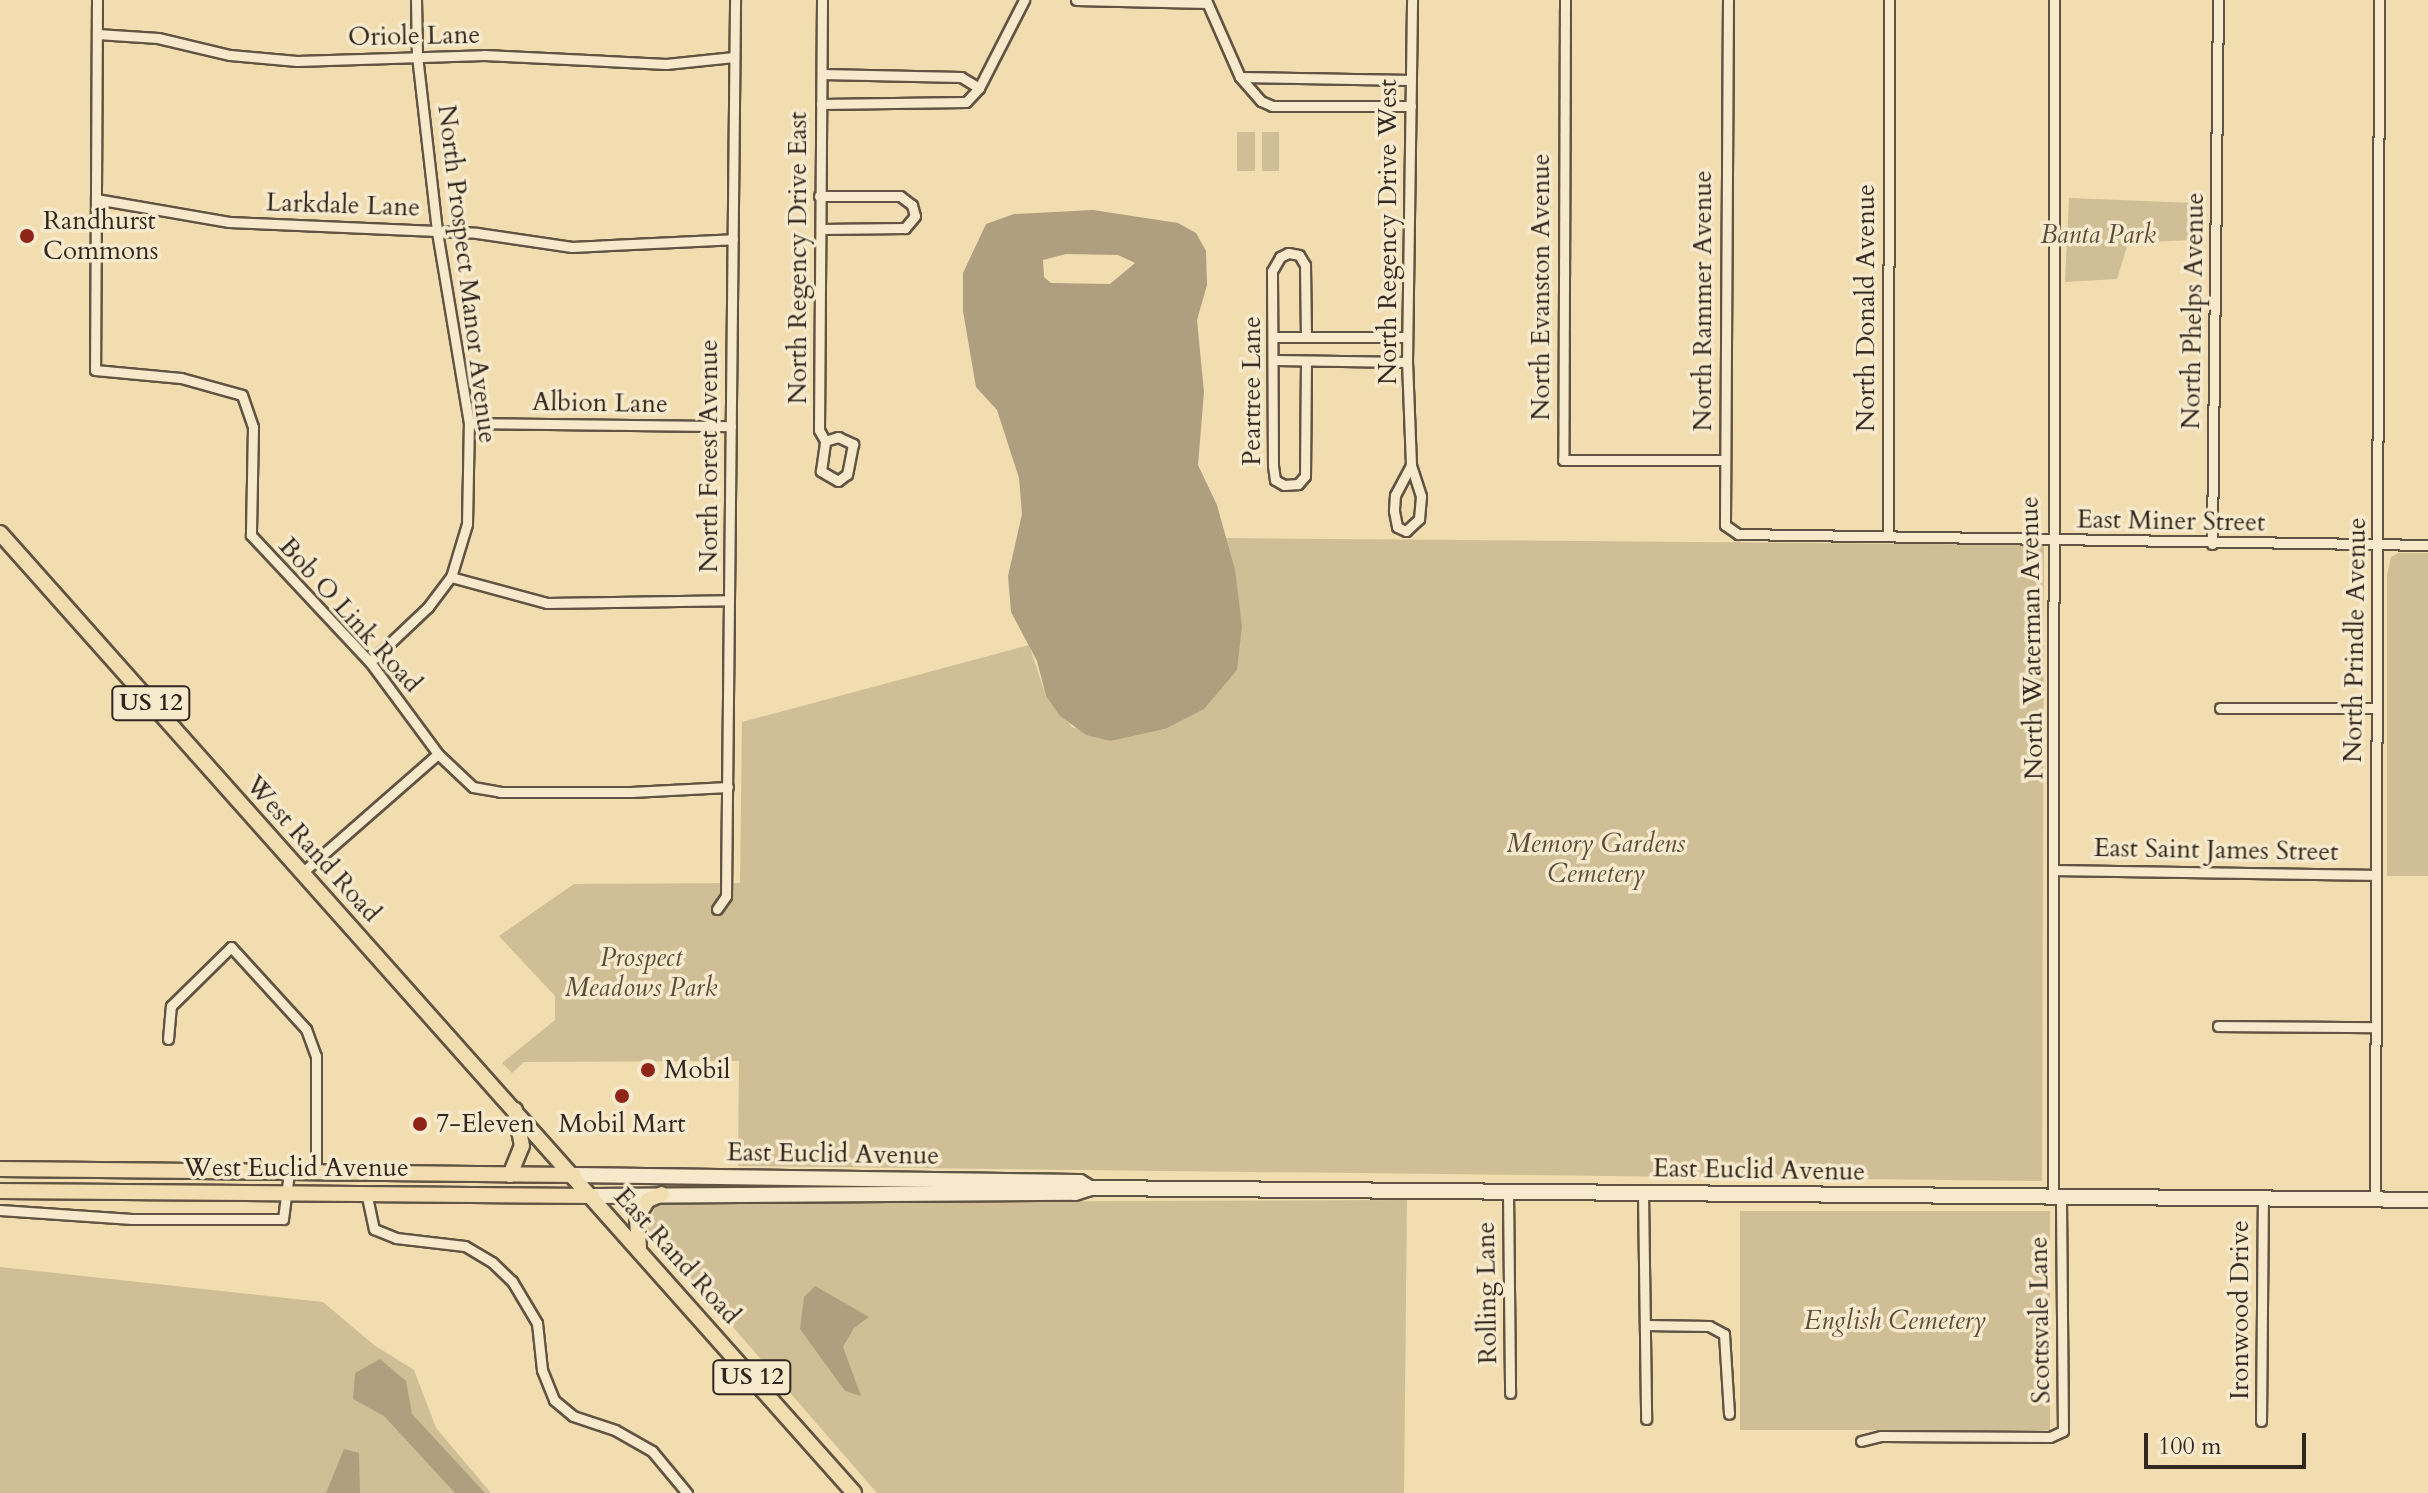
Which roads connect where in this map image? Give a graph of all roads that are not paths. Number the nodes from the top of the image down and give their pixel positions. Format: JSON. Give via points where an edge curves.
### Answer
{"nodes":[{"id":1,"x":97,"y":0,"type":"edge"},
{"id":2,"x":416,"y":0,"type":"edge"},
{"id":3,"x":735,"y":0,"type":"edge"},
{"id":4,"x":822,"y":0,"type":"edge"},
{"id":5,"x":1024,"y":0,"type":"edge"},
{"id":6,"x":1076,"y":0,"type":"edge"},
{"id":7,"x":1412,"y":0,"type":"edge"},
{"id":8,"x":1565,"y":0,"type":"edge"},
{"id":9,"x":1728,"y":0,"type":"edge"},
{"id":10,"x":1889,"y":0,"type":"edge"},
{"id":11,"x":2054,"y":0,"type":"edge"},
{"id":12,"x":2218,"y":0,"type":"edge"},
{"id":13,"x":2379,"y":0,"type":"edge"},
{"id":14,"x":1207,"y":1,"type":"edge"},
{"id":15,"x":97,"y":34,"type":"junction"},
{"id":16,"x":417,"y":56,"type":"junction"},
{"id":17,"x":734,"y":57,"type":"junction"},
{"id":18,"x":822,"y":74,"type":"junction"},
{"id":19,"x":1240,"y":77,"type":"junction"},
{"id":20,"x":1411,"y":80,"type":"junction"},
{"id":21,"x":979,"y":88,"type":"junction"},
{"id":22,"x":821,"y":104,"type":"junction"},
{"id":23,"x":1411,"y":106,"type":"junction"},
{"id":24,"x":819,"y":196,"type":"junction"},
{"id":25,"x":96,"y":199,"type":"junction"},
{"id":26,"x":821,"y":229,"type":"junction"},
{"id":27,"x":437,"y":231,"type":"junction"},
{"id":28,"x":733,"y":239,"type":"junction"},
{"id":29,"x":1275,"y":337,"type":"junction"},
{"id":30,"x":1306,"y":337,"type":"junction"},
{"id":31,"x":1407,"y":337,"type":"junction"},
{"id":32,"x":1276,"y":360,"type":"junction"},
{"id":33,"x":1306,"y":361,"type":"junction"},
{"id":34,"x":1407,"y":362,"type":"junction"},
{"id":35,"x":469,"y":423,"type":"junction"},
{"id":36,"x":731,"y":426,"type":"junction"},
{"id":37,"x":825,"y":441,"type":"junction"},
{"id":38,"x":1724,"y":460,"type":"junction"},
{"id":39,"x":1411,"y":465,"type":"junction"},
{"id":40,"x":1725,"y":525,"type":"joint"},
{"id":41,"x":0,"y":533,"type":"edge"},
{"id":42,"x":1888,"y":536,"type":"junction"},
{"id":43,"x":2054,"y":540,"type":"junction"},
{"id":44,"x":2212,"y":544,"type":"junction"},
{"id":45,"x":2378,"y":545,"type":"junction"},
{"id":46,"x":2428,"y":545,"type":"edge"},
{"id":47,"x":451,"y":577,"type":"junction"},
{"id":48,"x":729,"y":600,"type":"junction"},
{"id":49,"x":370,"y":662,"type":"junction"},
{"id":50,"x":2220,"y":708,"type":"dead end"},
{"id":51,"x":2375,"y":708,"type":"junction"},
{"id":52,"x":438,"y":754,"type":"junction"},
{"id":53,"x":728,"y":787,"type":"junction"},
{"id":54,"x":2056,"y":870,"type":"junction"},
{"id":55,"x":303,"y":872,"type":"junction"},
{"id":56,"x":2376,"y":875,"type":"junction"},
{"id":57,"x":717,"y":909,"type":"dead end"},
{"id":58,"x":2218,"y":1026,"type":"dead end"},
{"id":59,"x":2376,"y":1027,"type":"junction"},
{"id":60,"x":168,"y":1039,"type":"dead end"},
{"id":61,"x":515,"y":1110,"type":"junction"},
{"id":62,"x":0,"y":1169,"type":"edge"},
{"id":63,"x":289,"y":1173,"type":"junction"},
{"id":64,"x":316,"y":1173,"type":"junction"},
{"id":65,"x":510,"y":1175,"type":"junction"},
{"id":66,"x":574,"y":1175,"type":"junction"},
{"id":67,"x":1090,"y":1188,"type":"junction"},
{"id":68,"x":0,"y":1191,"type":"edge"},
{"id":69,"x":289,"y":1192,"type":"junction"},
{"id":70,"x":366,"y":1192,"type":"junction"},
{"id":71,"x":1508,"y":1192,"type":"junction"},
{"id":72,"x":1643,"y":1193,"type":"junction"},
{"id":73,"x":662,"y":1194,"type":"junction"},
{"id":74,"x":592,"y":1196,"type":"junction"},
{"id":75,"x":2057,"y":1197,"type":"junction"},
{"id":76,"x":2263,"y":1199,"type":"junction"},
{"id":77,"x":2375,"y":1200,"type":"junction"},
{"id":78,"x":2428,"y":1200,"type":"edge"},
{"id":79,"x":0,"y":1210,"type":"edge"},
{"id":80,"x":639,"y":1249,"type":"junction"},
{"id":81,"x":1645,"y":1325,"type":"junction"},
{"id":82,"x":1510,"y":1393,"type":"dead end"},
{"id":83,"x":1729,"y":1414,"type":"dead end"},
{"id":84,"x":1646,"y":1419,"type":"dead end"},
{"id":85,"x":2261,"y":1421,"type":"dead end"},
{"id":86,"x":1861,"y":1441,"type":"dead end"},
{"id":87,"x":687,"y":1493,"type":"edge"},
{"id":88,"x":854,"y":1493,"type":"edge"}],
"edges":[{"from":1,"to":15,"type":"street"},
{"from":2,"to":16,"type":"street","name":"North Prospect Manor Avenue"},
{"from":3,"to":17,"type":"street","name":"North Forest Avenue"},
{"from":4,"to":18,"type":"street","name":"North Regency Drive East"},
{"from":5,"to":21,"type":"street"},
{"from":6,"to":14,"type":"street"},
{"from":7,"to":20,"type":"street","name":"North Regency Drive West"},
{"from":8,"to":38,"type":"street","name":"North Evanston Avenue","via":[[1563,460]]},
{"from":9,"to":38,"type":"street","name":"North Rammer Avenue"},
{"from":10,"to":42,"type":"street","name":"North Donald Avenue"},
{"from":11,"to":43,"type":"street","name":"North Waterman Avenue"},
{"from":12,"to":44,"type":"street","name":"North Phelps Avenue"},
{"from":13,"to":45,"type":"street","name":"North Prindle Avenue"},
{"from":14,"to":19,"type":"street"},
{"from":15,"to":16,"type":"street","name":"Oriole Lane","via":[[158,38],[230,55],[297,61]]},
{"from":15,"to":25,"type":"street"},
{"from":16,"to":17,"type":"street","name":"Oriole Lane","via":[[666,64]]},
{"from":16,"to":27,"type":"street","name":"North Prospect Manor Avenue"},
{"from":17,"to":28,"type":"street","name":"North Forest Avenue"},
{"from":18,"to":21,"type":"street","via":[[961,77]]},
{"from":18,"to":22,"type":"street","name":"North Regency Drive East"},
{"from":19,"to":20,"type":"street"},
{"from":19,"to":23,"type":"street","via":[[1251,95],[1272,106]]},
{"from":20,"to":23,"type":"street","name":"North Regency Drive West"},
{"from":21,"to":22,"type":"street","via":[[966,102],[948,106]]},
{"from":22,"to":24,"type":"street","name":"North Regency Drive East"},
{"from":23,"to":31,"type":"street","name":"North Regency Drive West"},
{"from":24,"to":26,"type":"street","name":"North Regency Drive East"},
{"from":24,"to":26,"type":"street","via":[[900,196],[912,205],[915,216],[905,228]]},
{"from":25,"to":27,"type":"street","name":"Larkdale Lane","via":[[229,222]]},
{"from":25,"to":49,"type":"street","name":"Bob O Link Road","via":[[95,370],[181,378],[242,395],[253,427],[251,535]]},
{"from":26,"to":37,"type":"street","name":"North Regency Drive East","via":[[819,430]]},
{"from":27,"to":28,"type":"street","name":"Larkdale Lane","via":[[572,247]]},
{"from":27,"to":35,"type":"street","name":"North Prospect Manor Avenue"},
{"from":28,"to":36,"type":"street","name":"North Forest Avenue"},
{"from":29,"to":30,"type":"street"},
{"from":29,"to":30,"type":"street","name":"Peartree Lane","via":[[1272,271],[1288,253],[1299,255],[1305,265]]},
{"from":29,"to":32,"type":"street","name":"Peartree Lane"},
{"from":30,"to":31,"type":"street"},
{"from":31,"to":34,"type":"street","name":"North Regency Drive West"},
{"from":32,"to":33,"type":"street"},
{"from":32,"to":33,"type":"street","name":"Peartree Lane","via":[[1273,466],[1275,480],[1284,485],[1298,484],[1305,476]]},
{"from":33,"to":34,"type":"street"},
{"from":34,"to":39,"type":"street","name":"North Regency Drive West"},
{"from":35,"to":36,"type":"street","name":"Albion Lane"},
{"from":35,"to":47,"type":"street","name":"North Prospect Manor Avenue","via":[[467,524]]},
{"from":36,"to":48,"type":"street","name":"North Forest Avenue"},
{"from":37,"to":37,"type":"street","name":"North Regency Drive East","via":[[846,438],[855,450],[847,474],[838,481],[821,471]]},
{"from":38,"to":40,"type":"street","name":"North Rammer Avenue"},
{"from":39,"to":39,"type":"street","name":"North Regency Drive West","via":[[1421,496],[1419,519],[1406,531],[1397,527],[1395,495]]},
{"from":40,"to":42,"type":"street","name":"East Miner Street","via":[[1738,534]]},
{"from":41,"to":55,"type":"main road","name":"West Rand Road","number":"US 12"},
{"from":42,"to":43,"type":"street","name":"East Miner Street"},
{"from":43,"to":44,"type":"street","name":"East Miner Street"},
{"from":43,"to":54,"type":"street","name":"North Waterman Avenue"},
{"from":44,"to":45,"type":"street","name":"East Miner Street"},
{"from":45,"to":46,"type":"street","name":"East Miner Street"},
{"from":45,"to":51,"type":"street","name":"North Prindle Avenue"},
{"from":47,"to":48,"type":"street","via":[[547,603]]},
{"from":47,"to":49,"type":"street","name":"North Prospect Manor Avenue","via":[[428,607]]},
{"from":48,"to":53,"type":"street","name":"North Forest Avenue"},
{"from":49,"to":52,"type":"street","name":"Bob O Link Road"},
{"from":50,"to":51,"type":"street"},
{"from":51,"to":56,"type":"street","name":"North Prindle Avenue"},
{"from":52,"to":53,"type":"street","name":"Bob O Link Road","via":[[473,787],[500,792]]},
{"from":52,"to":55,"type":"street"},
{"from":53,"to":57,"type":"street","name":"North Forest Avenue","via":[[726,896]]},
{"from":54,"to":56,"type":"street","name":"East Saint James Street"},
{"from":54,"to":75,"type":"street","name":"North Waterman Avenue"},
{"from":55,"to":61,"type":"main road","name":"West Rand Road","number":"US 12"},
{"from":56,"to":59,"type":"street","name":"North Prindle Avenue"},
{"from":58,"to":59,"type":"street"},
{"from":59,"to":77,"type":"street","name":"North Prindle Avenue"},
{"from":60,"to":64,"type":"street","via":[[171,1006],[231,947],[306,1029],[316,1056]]},
{"from":61,"to":65,"type":"main road","via":[[522,1146]]},
{"from":61,"to":66,"type":"main road","name":"West Rand Road","number":"US 12"},
{"from":62,"to":63,"type":"main road","name":"West Euclid Avenue"},
{"from":63,"to":64,"type":"main road","name":"West Euclid Avenue"},
{"from":63,"to":69,"type":"street"},
{"from":64,"to":65,"type":"main road","name":"West Euclid Avenue"},
{"from":65,"to":66,"type":"main road","name":"West Euclid Avenue"},
{"from":66,"to":67,"type":"main road","name":"East Euclid Avenue","via":[[1080,1182]]},
{"from":66,"to":74,"type":"main road","name":"West Rand Road","number":"US 12"},
{"from":67,"to":71,"type":"main road","name":"East Euclid Avenue"},
{"from":67,"to":73,"type":"main road","name":"East Euclid Avenue","via":[[1075,1193]]},
{"from":68,"to":69,"type":"main road","name":"West Euclid Avenue"},
{"from":69,"to":70,"type":"main road","name":"West Euclid Avenue"},
{"from":69,"to":79,"type":"street","via":[[283,1219],[132,1219]]},
{"from":70,"to":74,"type":"main road","name":"West Euclid Avenue"},
{"from":70,"to":87,"type":"street","via":[[374,1229],[396,1238],[465,1246],[492,1262],[512,1281],[537,1323],[542,1370],[554,1400],[573,1416],[615,1430],[652,1451]]},
{"from":71,"to":72,"type":"main road","name":"East Euclid Avenue"},
{"from":71,"to":82,"type":"street","name":"Rolling Lane"},
{"from":72,"to":75,"type":"main road","name":"East Euclid Avenue"},
{"from":72,"to":81,"type":"street"},
{"from":73,"to":74,"type":"main road","name":"East Euclid Avenue"},
{"from":73,"to":80,"type":"main road","via":[[648,1200],[637,1218]]},
{"from":74,"to":80,"type":"main road","name":"East Rand Road","number":"US 12"},
{"from":75,"to":76,"type":"main road","name":"East Euclid Avenue"},
{"from":75,"to":86,"type":"street","name":"Scottsvale Lane","via":[[2063,1431],[2050,1437],[1881,1436]]},
{"from":76,"to":77,"type":"main road","name":"East Euclid Avenue"},
{"from":76,"to":85,"type":"street","name":"Ironwood Drive"},
{"from":77,"to":78,"type":"main road","name":"East Euclid Avenue"},
{"from":80,"to":88,"type":"main road","name":"East Rand Road","number":"US 12"},
{"from":81,"to":83,"type":"street","via":[[1709,1326],[1724,1334]]},
{"from":81,"to":84,"type":"street"}]}
